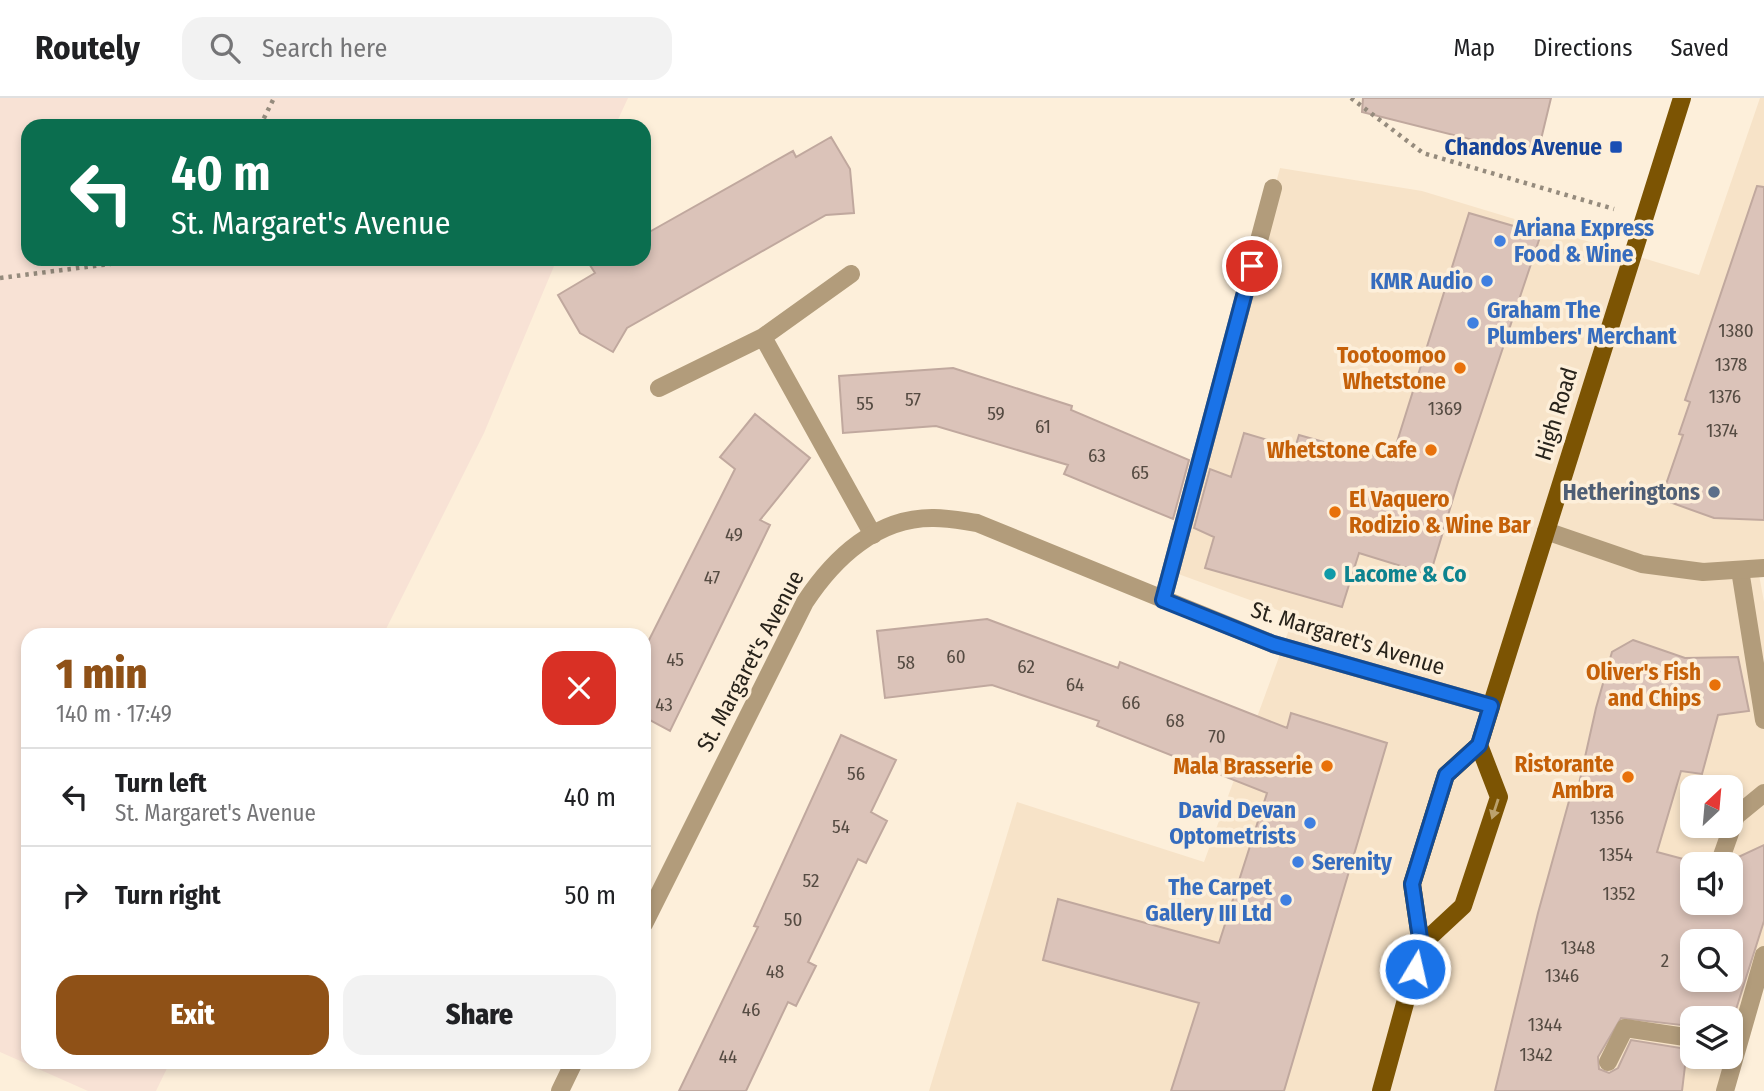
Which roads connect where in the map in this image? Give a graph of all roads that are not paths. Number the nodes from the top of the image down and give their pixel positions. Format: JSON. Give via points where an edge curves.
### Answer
{"nodes":[{"id":1,"x":1682,"y":98,"type":"edge"},
{"id":2,"x":1273,"y":188,"type":"dead end"},
{"id":3,"x":851,"y":274,"type":"dead end"},
{"id":4,"x":763,"y":337,"type":"junction"},
{"id":5,"x":659,"y":388,"type":"dead end"},
{"id":6,"x":1546,"y":531,"type":"junction"},
{"id":7,"x":873,"y":535,"type":"junction"},
{"id":8,"x":1764,"y":568,"type":"edge"},
{"id":9,"x":1740,"y":570,"type":"junction"},
{"id":10,"x":1163,"y":600,"type":"junction"},
{"id":11,"x":1491,"y":706,"type":"junction"},
{"id":12,"x":1764,"y":720,"type":"edge"},
{"id":13,"x":1479,"y":745,"type":"junction"},
{"id":14,"x":1764,"y":793,"type":"edge"},
{"id":15,"x":1723,"y":852,"type":"edge"},
{"id":16,"x":651,"y":909,"type":"edge"},
{"id":17,"x":1421,"y":945,"type":"junction"},
{"id":18,"x":1764,"y":955,"type":"edge"},
{"id":19,"x":1743,"y":1019,"type":"edge"},
{"id":20,"x":1680,"y":1036,"type":"edge"},
{"id":21,"x":1608,"y":1062,"type":"dead end"},
{"id":22,"x":571,"y":1069,"type":"edge"},
{"id":23,"x":1730,"y":1069,"type":"edge"},
{"id":24,"x":560,"y":1091,"type":"edge"},
{"id":25,"x":1381,"y":1091,"type":"edge"},
{"id":26,"x":1725,"y":1091,"type":"edge"}],
"edges":[{"from":1,"to":6,"type":"main road","name":"High Road"},
{"from":2,"to":10,"type":"street"},
{"from":3,"to":4,"type":"street"},
{"from":4,"to":5,"type":"street"},
{"from":4,"to":7,"type":"street"},
{"from":6,"to":9,"type":"street","via":[[1642,564],[1703,572]]},
{"from":6,"to":11,"type":"main road","name":"High Road"},
{"from":7,"to":10,"type":"street","name":"St. Margaret's Avenue","via":[[932,517],[977,523]]},
{"from":7,"to":16,"type":"street","name":"St. Margaret's Avenue","via":[[849,548],[824,573],[805,602]]},
{"from":8,"to":9,"type":"street"},
{"from":9,"to":12,"type":"street"},
{"from":10,"to":11,"type":"street","name":"St. Margaret's Avenue","via":[[1273,644]]},
{"from":11,"to":13,"type":"main road","name":"High Road"},
{"from":13,"to":17,"type":"main road","via":[[1446,775],[1412,884]]},
{"from":13,"to":17,"type":"main road","one_way":true,"via":[[1499,797],[1463,906]]},
{"from":14,"to":15,"type":"street","via":[[1736,816]]},
{"from":17,"to":25,"type":"main road"},
{"from":18,"to":19,"type":"street"},
{"from":20,"to":21,"type":"street","via":[[1625,1028]]},
{"from":22,"to":24,"type":"street"},
{"from":23,"to":26,"type":"street"}]}
